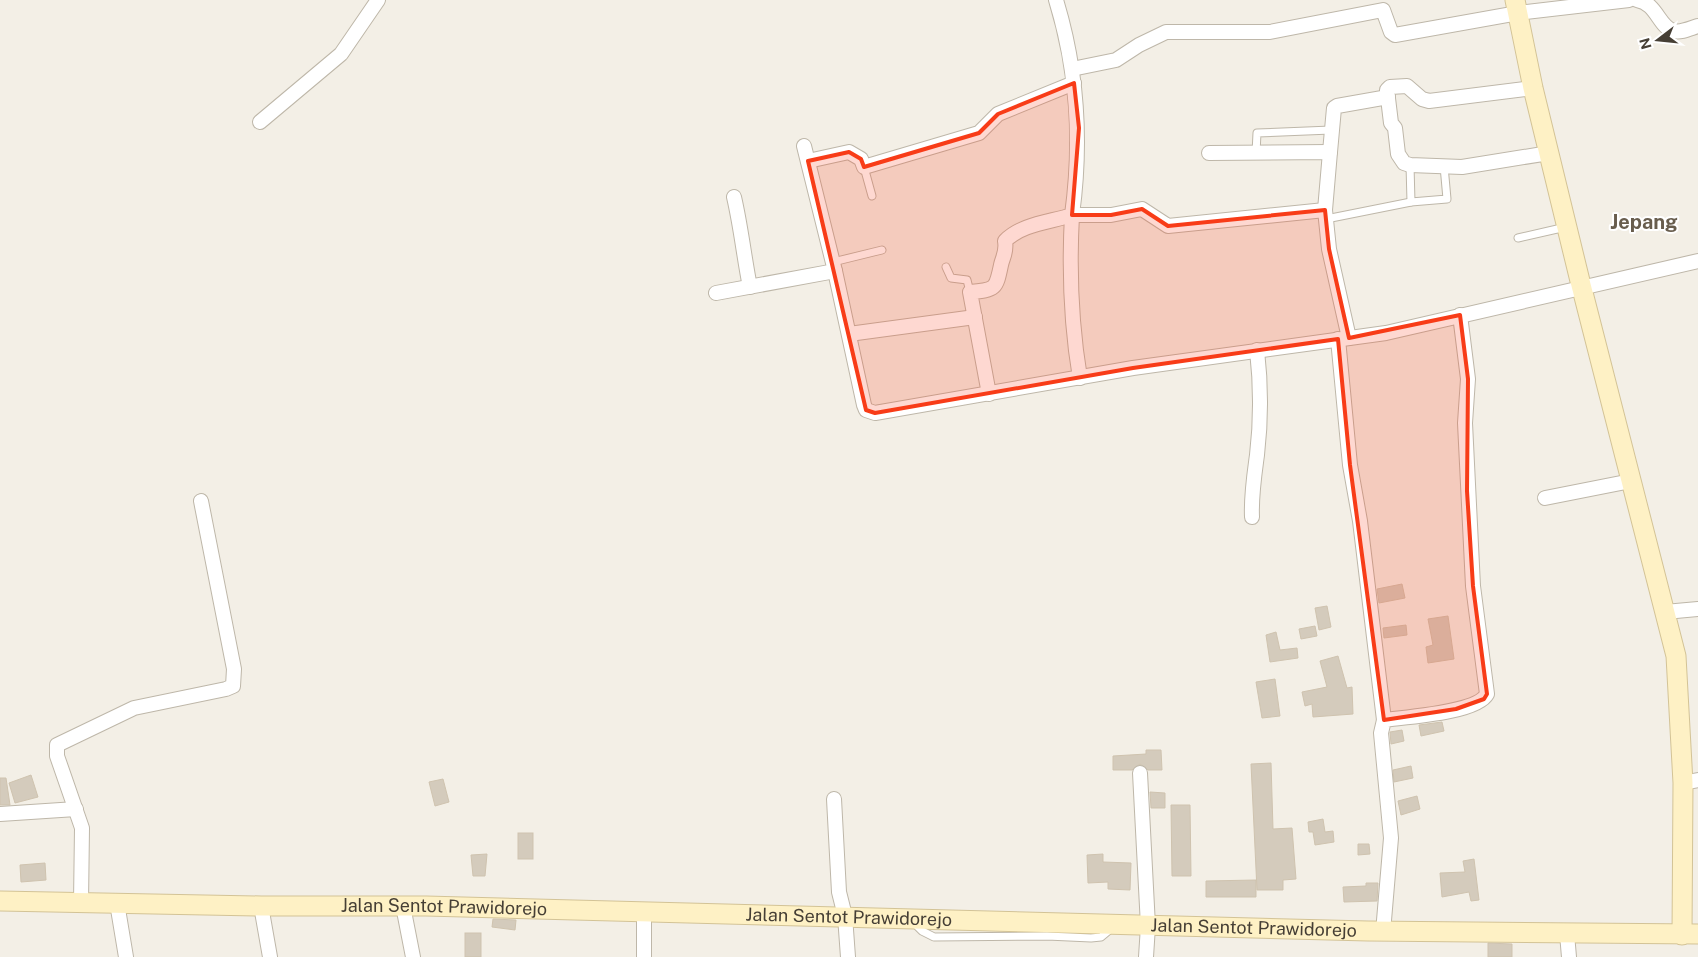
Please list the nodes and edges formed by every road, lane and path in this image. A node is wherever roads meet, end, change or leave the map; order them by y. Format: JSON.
{"nodes":[{"id":1,"x":378,"y":0,"type":"edge"},
{"id":2,"x":1056,"y":0,"type":"edge"},
{"id":3,"x":1629,"y":0,"type":"edge"},
{"id":4,"x":1637,"y":0,"type":"edge"},
{"id":5,"x":1516,"y":6,"type":"edge"},
{"id":6,"x":1698,"y":26,"type":"edge"},
{"id":7,"x":1073,"y":76,"type":"junction"},
{"id":8,"x":1533,"y":88,"type":"junction"},
{"id":9,"x":1388,"y":97,"type":"junction"},
{"id":10,"x":260,"y":122,"type":"dead end"},
{"id":11,"x":1331,"y":130,"type":"junction"},
{"id":12,"x":804,"y":146,"type":"dead end"},
{"id":13,"x":1330,"y":152,"type":"junction"},
{"id":14,"x":1209,"y":153,"type":"dead end"},
{"id":15,"x":1256,"y":153,"type":"junction"},
{"id":16,"x":1549,"y":153,"type":"junction"},
{"id":17,"x":808,"y":161,"type":"junction"},
{"id":18,"x":1410,"y":165,"type":"junction"},
{"id":19,"x":1444,"y":166,"type":"junction"},
{"id":20,"x":864,"y":167,"type":"junction"},
{"id":21,"x":872,"y":196,"type":"dead end"},
{"id":22,"x":734,"y":197,"type":"dead end"},
{"id":23,"x":1411,"y":202,"type":"junction"},
{"id":24,"x":1326,"y":214,"type":"junction"},
{"id":25,"x":1072,"y":215,"type":"junction"},
{"id":26,"x":1566,"y":227,"type":"junction"},
{"id":27,"x":1518,"y":238,"type":"dead end"},
{"id":28,"x":882,"y":250,"type":"dead end"},
{"id":29,"x":1698,"y":261,"type":"edge"},
{"id":30,"x":834,"y":266,"type":"junction"},
{"id":31,"x":946,"y":267,"type":"dead end"},
{"id":32,"x":1581,"y":286,"type":"junction"},
{"id":33,"x":750,"y":287,"type":"junction"},
{"id":34,"x":970,"y":292,"type":"junction"},
{"id":35,"x":716,"y":293,"type":"dead end"},
{"id":36,"x":1460,"y":315,"type":"junction"},
{"id":37,"x":975,"y":317,"type":"junction"},
{"id":38,"x":849,"y":334,"type":"junction"},
{"id":39,"x":1343,"y":339,"type":"junction"},
{"id":40,"x":1257,"y":350,"type":"junction"},
{"id":41,"x":1080,"y":378,"type":"junction"},
{"id":42,"x":989,"y":394,"type":"junction"},
{"id":43,"x":1631,"y":482,"type":"junction"},
{"id":44,"x":1545,"y":498,"type":"dead end"},
{"id":45,"x":202,"y":501,"type":"dead end"},
{"id":46,"x":1252,"y":517,"type":"dead end"},
{"id":47,"x":1698,"y":609,"type":"edge"},
{"id":48,"x":1665,"y":612,"type":"junction"},
{"id":49,"x":1384,"y":720,"type":"junction"},
{"id":50,"x":1140,"y":773,"type":"dead end"},
{"id":51,"x":1690,"y":781,"type":"edge"},
{"id":52,"x":834,"y":800,"type":"dead end"},
{"id":53,"x":76,"y":809,"type":"junction"},
{"id":54,"x":0,"y":814,"type":"edge"},
{"id":55,"x":0,"y":900,"type":"edge"},
{"id":56,"x":81,"y":902,"type":"junction"},
{"id":57,"x":117,"y":903,"type":"junction"},
{"id":58,"x":261,"y":906,"type":"junction"},
{"id":59,"x":403,"y":906,"type":"junction"},
{"id":60,"x":644,"y":912,"type":"junction"},
{"id":61,"x":845,"y":916,"type":"junction"},
{"id":62,"x":1148,"y":926,"type":"junction"},
{"id":63,"x":1383,"y":932,"type":"junction"},
{"id":64,"x":1567,"y":934,"type":"junction"},
{"id":65,"x":1690,"y":935,"type":"edge"},
{"id":66,"x":126,"y":957,"type":"edge"},
{"id":67,"x":270,"y":957,"type":"edge"},
{"id":68,"x":413,"y":957,"type":"edge"},
{"id":69,"x":644,"y":957,"type":"edge"},
{"id":70,"x":848,"y":957,"type":"edge"},
{"id":71,"x":1146,"y":957,"type":"edge"},
{"id":72,"x":1569,"y":957,"type":"edge"}],
"edges":[{"from":1,"to":10,"type":"street"},
{"from":2,"to":7,"type":"street"},
{"from":3,"to":5,"type":"street"},
{"from":4,"to":6,"type":"street"},
{"from":5,"to":7,"type":"street"},
{"from":5,"to":8,"type":"main road"},
{"from":7,"to":20,"type":"street"},
{"from":7,"to":25,"type":"street"},
{"from":8,"to":9,"type":"street"},
{"from":8,"to":16,"type":"main road"},
{"from":9,"to":11,"type":"street"},
{"from":9,"to":18,"type":"street"},
{"from":11,"to":13,"type":"street"},
{"from":11,"to":15,"type":"lane"},
{"from":12,"to":17,"type":"street"},
{"from":13,"to":15,"type":"street"},
{"from":13,"to":24,"type":"street"},
{"from":14,"to":15,"type":"street"},
{"from":16,"to":19,"type":"street"},
{"from":16,"to":26,"type":"main road"},
{"from":17,"to":20,"type":"street"},
{"from":17,"to":30,"type":"street"},
{"from":18,"to":19,"type":"street"},
{"from":18,"to":23,"type":"lane"},
{"from":19,"to":23,"type":"lane"},
{"from":20,"to":21,"type":"lane"},
{"from":22,"to":33,"type":"street"},
{"from":23,"to":24,"type":"lane"},
{"from":24,"to":25,"type":"street"},
{"from":24,"to":39,"type":"street"},
{"from":25,"to":34,"type":"street"},
{"from":25,"to":41,"type":"street"},
{"from":26,"to":27,"type":"lane"},
{"from":26,"to":32,"type":"main road"},
{"from":28,"to":30,"type":"lane"},
{"from":29,"to":32,"type":"street"},
{"from":30,"to":33,"type":"street"},
{"from":30,"to":38,"type":"street"},
{"from":31,"to":34,"type":"lane"},
{"from":32,"to":36,"type":"street"},
{"from":32,"to":43,"type":"main road"},
{"from":33,"to":35,"type":"street"},
{"from":34,"to":37,"type":"street"},
{"from":36,"to":39,"type":"street"},
{"from":36,"to":49,"type":"street"},
{"from":37,"to":38,"type":"street"},
{"from":37,"to":42,"type":"street"},
{"from":38,"to":42,"type":"street"},
{"from":39,"to":40,"type":"street"},
{"from":39,"to":49,"type":"street"},
{"from":40,"to":41,"type":"street"},
{"from":40,"to":46,"type":"street"},
{"from":41,"to":42,"type":"street"},
{"from":43,"to":44,"type":"street"},
{"from":43,"to":48,"type":"main road"},
{"from":45,"to":53,"type":"street"},
{"from":47,"to":48,"type":"street"},
{"from":48,"to":51,"type":"main road"},
{"from":49,"to":63,"type":"street"},
{"from":50,"to":62,"type":"street"},
{"from":51,"to":65,"type":"main road"},
{"from":52,"to":61,"type":"street"},
{"from":53,"to":54,"type":"street"},
{"from":53,"to":56,"type":"street"},
{"from":55,"to":56,"type":"main road","name":"Jalan Sentot Prawidorejo"},
{"from":56,"to":57,"type":"main road","name":"Jalan Sentot Prawidorejo"},
{"from":57,"to":58,"type":"main road","name":"Jalan Sentot Prawidorejo"},
{"from":57,"to":66,"type":"street"},
{"from":58,"to":59,"type":"main road","name":"Jalan Sentot Prawidorejo"},
{"from":58,"to":67,"type":"street"},
{"from":59,"to":60,"type":"main road","name":"Jalan Sentot Prawidorejo"},
{"from":59,"to":68,"type":"street"},
{"from":60,"to":61,"type":"main road","name":"Jalan Sentot Prawidorejo"},
{"from":60,"to":69,"type":"street"},
{"from":61,"to":62,"type":"main road","name":"Jalan Sentot Prawidorejo"},
{"from":61,"to":70,"type":"street"},
{"from":62,"to":63,"type":"main road","name":"Jalan Sentot Prawidorejo"},
{"from":62,"to":71,"type":"street"},
{"from":63,"to":64,"type":"main road","name":"Jalan Sentot Prawidorejo"},
{"from":64,"to":65,"type":"main road","name":"Jalan Sentot Prawidorejo"},
{"from":64,"to":72,"type":"street"}]}
